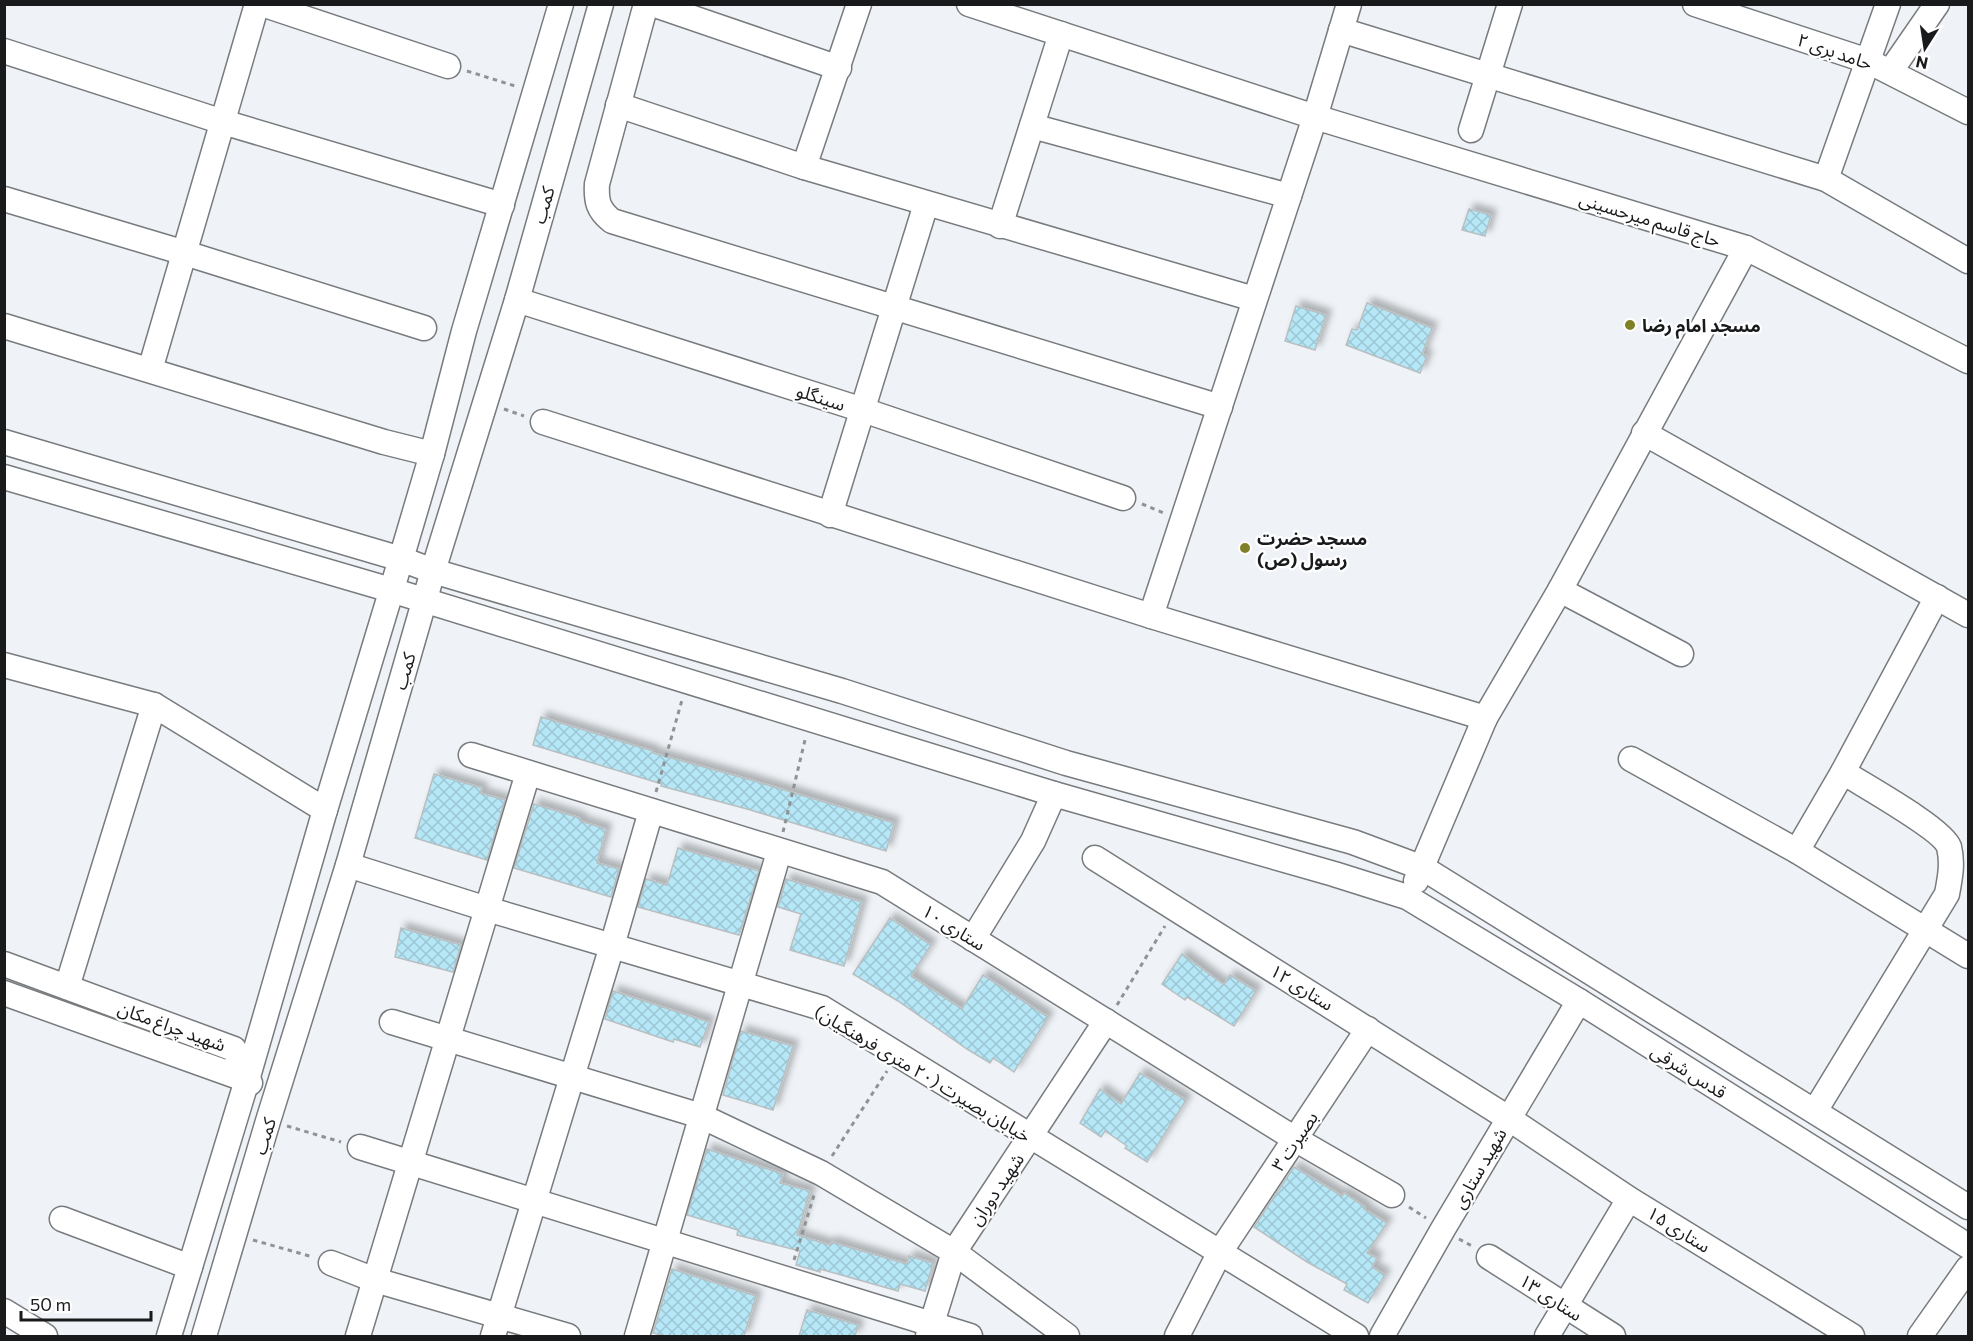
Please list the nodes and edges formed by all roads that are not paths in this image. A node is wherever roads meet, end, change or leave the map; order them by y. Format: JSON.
{"nodes":[{"id":1,"x":257,"y":4,"type":"edge"},
{"id":2,"x":262,"y":4,"type":"edge"},
{"id":3,"x":561,"y":4,"type":"edge"},
{"id":4,"x":601,"y":4,"type":"edge"},
{"id":5,"x":646,"y":4,"type":"edge"},
{"id":6,"x":652,"y":4,"type":"edge"},
{"id":7,"x":859,"y":4,"type":"edge"},
{"id":8,"x":969,"y":4,"type":"edge"},
{"id":9,"x":1349,"y":4,"type":"edge"},
{"id":10,"x":1510,"y":4,"type":"edge"},
{"id":11,"x":1695,"y":4,"type":"edge"},
{"id":12,"x":1888,"y":4,"type":"edge"},
{"id":13,"x":1937,"y":4,"type":"edge"},
{"id":14,"x":993,"y":8,"type":"edge"},
{"id":15,"x":1341,"y":30,"type":"junction"},
{"id":16,"x":1061,"y":34,"type":"junction"},
{"id":17,"x":4,"y":51,"type":"edge"},
{"id":18,"x":1868,"y":61,"type":"junction"},
{"id":19,"x":448,"y":66,"type":"road end"},
{"id":20,"x":839,"y":68,"type":"junction"},
{"id":21,"x":1890,"y":72,"type":"junction"},
{"id":22,"x":1488,"y":75,"type":"junction"},
{"id":23,"x":536,"y":93,"type":"junction"},
{"id":24,"x":571,"y":105,"type":"junction"},
{"id":25,"x":618,"y":105,"type":"junction"},
{"id":26,"x":1968,"y":112,"type":"edge"},
{"id":27,"x":1315,"y":117,"type":"junction"},
{"id":28,"x":223,"y":122,"type":"junction"},
{"id":29,"x":1032,"y":126,"type":"junction"},
{"id":30,"x":1471,"y":130,"type":"dead end"},
{"id":31,"x":804,"y":167,"type":"junction"},
{"id":32,"x":1826,"y":179,"type":"junction"},
{"id":33,"x":1289,"y":196,"type":"junction"},
{"id":34,"x":4,"y":199,"type":"edge"},
{"id":35,"x":926,"y":204,"type":"junction"},
{"id":36,"x":502,"y":205,"type":"junction"},
{"id":37,"x":1000,"y":226,"type":"junction"},
{"id":38,"x":1746,"y":248,"type":"junction"},
{"id":39,"x":185,"y":253,"type":"junction"},
{"id":40,"x":1968,"y":261,"type":"edge"},
{"id":41,"x":1254,"y":299,"type":"junction"},
{"id":42,"x":517,"y":300,"type":"junction"},
{"id":43,"x":896,"y":308,"type":"junction"},
{"id":44,"x":4,"y":326,"type":"edge"},
{"id":45,"x":424,"y":328,"type":"dead end"},
{"id":46,"x":1968,"y":361,"type":"edge"},
{"id":47,"x":150,"y":370,"type":"junction"},
{"id":48,"x":1220,"y":407,"type":"junction"},
{"id":49,"x":863,"y":410,"type":"junction"},
{"id":50,"x":543,"y":422,"type":"road end"},
{"id":51,"x":1644,"y":433,"type":"junction"},
{"id":52,"x":4,"y":442,"type":"edge"},
{"id":53,"x":432,"y":454,"type":"junction"},
{"id":54,"x":4,"y":477,"type":"edge"},
{"id":55,"x":1123,"y":498,"type":"road end"},
{"id":56,"x":830,"y":515,"type":"junction"},
{"id":57,"x":402,"y":560,"type":"junction"},
{"id":58,"x":433,"y":572,"type":"junction"},
{"id":59,"x":391,"y":590,"type":"junction"},
{"id":60,"x":1560,"y":590,"type":"junction"},
{"id":61,"x":1937,"y":597,"type":"junction"},
{"id":62,"x":1968,"y":615,"type":"edge"},
{"id":63,"x":1151,"y":616,"type":"junction"},
{"id":64,"x":1681,"y":654,"type":"dead end"},
{"id":65,"x":4,"y":665,"type":"edge"},
{"id":66,"x":154,"y":705,"type":"junction"},
{"id":67,"x":1485,"y":718,"type":"junction"},
{"id":68,"x":471,"y":755,"type":"dead end"},
{"id":69,"x":1631,"y":759,"type":"dead end"},
{"id":70,"x":1843,"y":772,"type":"junction"},
{"id":71,"x":528,"y":773,"type":"junction"},
{"id":72,"x":1054,"y":794,"type":"junction"},
{"id":73,"x":325,"y":810,"type":"junction"},
{"id":74,"x":651,"y":811,"type":"junction"},
{"id":75,"x":1797,"y":851,"type":"junction"},
{"id":76,"x":779,"y":852,"type":"junction"},
{"id":77,"x":1095,"y":858,"type":"dead end"},
{"id":78,"x":348,"y":865,"type":"junction"},
{"id":79,"x":1423,"y":868,"type":"junction"},
{"id":80,"x":1407,"y":897,"type":"junction"},
{"id":81,"x":487,"y":909,"type":"junction"},
{"id":82,"x":1926,"y":930,"type":"junction"},
{"id":83,"x":973,"y":939,"type":"junction"},
{"id":84,"x":612,"y":946,"type":"junction"},
{"id":85,"x":1968,"y":956,"type":"edge"},
{"id":86,"x":4,"y":964,"type":"edge"},
{"id":87,"x":740,"y":984,"type":"junction"},
{"id":88,"x":67,"y":987,"type":"junction"},
{"id":89,"x":4,"y":993,"type":"edge"},
{"id":90,"x":1578,"y":1001,"type":"junction"},
{"id":91,"x":114,"y":1005,"type":"junction"},
{"id":92,"x":1667,"y":1019,"type":"junction"},
{"id":93,"x":392,"y":1022,"type":"dead end"},
{"id":94,"x":1106,"y":1022,"type":"junction"},
{"id":95,"x":104,"y":1029,"type":"junction"},
{"id":96,"x":1368,"y":1029,"type":"junction"},
{"id":97,"x":448,"y":1039,"type":"junction"},
{"id":98,"x":1648,"y":1045,"type":"junction"},
{"id":99,"x":572,"y":1077,"type":"junction"},
{"id":100,"x":247,"y":1080,"type":"junction"},
{"id":101,"x":1815,"y":1111,"type":"junction"},
{"id":102,"x":270,"y":1116,"type":"junction"},
{"id":103,"x":701,"y":1116,"type":"junction"},
{"id":104,"x":1508,"y":1118,"type":"junction"},
{"id":105,"x":1031,"y":1137,"type":"junction"},
{"id":106,"x":1295,"y":1139,"type":"junction"},
{"id":107,"x":360,"y":1147,"type":"road end"},
{"id":108,"x":411,"y":1162,"type":"junction"},
{"id":109,"x":1392,"y":1195,"type":"dead end"},
{"id":110,"x":1629,"y":1198,"type":"junction"},
{"id":111,"x":535,"y":1200,"type":"junction"},
{"id":112,"x":1968,"y":1207,"type":"edge"},
{"id":113,"x":62,"y":1219,"type":"dead end"},
{"id":114,"x":665,"y":1240,"type":"junction"},
{"id":115,"x":1968,"y":1246,"type":"edge"},
{"id":116,"x":954,"y":1252,"type":"junction"},
{"id":117,"x":1220,"y":1252,"type":"junction"},
{"id":118,"x":1489,"y":1257,"type":"dead end"},
{"id":119,"x":331,"y":1263,"type":"road end"},
{"id":120,"x":190,"y":1267,"type":"junction"},
{"id":121,"x":1968,"y":1268,"type":"edge"},
{"id":122,"x":375,"y":1280,"type":"junction"},
{"id":123,"x":1565,"y":1306,"type":"junction"},
{"id":124,"x":4,"y":1311,"type":"edge"},
{"id":125,"x":496,"y":1326,"type":"edge"},
{"id":126,"x":930,"y":1330,"type":"edge"},
{"id":127,"x":45,"y":1336,"type":"edge"},
{"id":128,"x":169,"y":1336,"type":"edge"},
{"id":129,"x":204,"y":1336,"type":"edge"},
{"id":130,"x":358,"y":1336,"type":"edge"},
{"id":131,"x":568,"y":1336,"type":"edge"},
{"id":132,"x":638,"y":1336,"type":"edge"},
{"id":133,"x":970,"y":1336,"type":"edge"},
{"id":134,"x":1067,"y":1336,"type":"edge"},
{"id":135,"x":1177,"y":1336,"type":"edge"},
{"id":136,"x":1356,"y":1336,"type":"edge"},
{"id":137,"x":1382,"y":1336,"type":"edge"},
{"id":138,"x":1547,"y":1336,"type":"edge"},
{"id":139,"x":1613,"y":1336,"type":"edge"},
{"id":140,"x":1852,"y":1336,"type":"edge"},
{"id":141,"x":1920,"y":1336,"type":"edge"}],
"edges":[{"from":1,"to":28,"type":"street"},
{"from":2,"to":19,"type":"street"},
{"from":3,"to":23,"type":"street","name":"کمب"},
{"from":4,"to":24,"type":"street","name":"کمب"},
{"from":5,"to":25,"type":"street"},
{"from":6,"to":20,"type":"street"},
{"from":7,"to":20,"type":"street"},
{"from":8,"to":14,"type":"street","name":"حاج قاسم میرحسینی"},
{"from":9,"to":15,"type":"street"},
{"from":10,"to":22,"type":"street"},
{"from":11,"to":18,"type":"street","name":"حامد بری ۲"},
{"from":12,"to":18,"type":"street"},
{"from":13,"to":21,"type":"street"},
{"from":14,"to":16,"type":"street","name":"حاج قاسم میرحسینی"},
{"from":15,"to":22,"type":"street"},
{"from":15,"to":27,"type":"street"},
{"from":16,"to":27,"type":"street","name":"حاج قاسم میرحسینی"},
{"from":16,"to":29,"type":"street"},
{"from":17,"to":28,"type":"street"},
{"from":18,"to":21,"type":"street","name":"حامد بری ۲"},
{"from":18,"to":32,"type":"street"},
{"from":20,"to":31,"type":"street"},
{"from":21,"to":26,"type":"street","name":"حامد بری ۲"},
{"from":22,"to":30,"type":"street"},
{"from":22,"to":32,"type":"street"},
{"from":23,"to":24,"type":"street"},
{"from":23,"to":36,"type":"street","name":"کمب"},
{"from":24,"to":42,"type":"street","name":"کمب"},
{"from":25,"to":31,"type":"street"},
{"from":25,"to":43,"type":"street"},
{"from":27,"to":33,"type":"street"},
{"from":27,"to":38,"type":"street","name":"حاج قاسم میرحسینی"},
{"from":28,"to":36,"type":"street"},
{"from":28,"to":39,"type":"street"},
{"from":29,"to":33,"type":"street"},
{"from":29,"to":37,"type":"street"},
{"from":31,"to":35,"type":"street"},
{"from":32,"to":40,"type":"street"},
{"from":33,"to":41,"type":"street"},
{"from":34,"to":39,"type":"street"},
{"from":35,"to":37,"type":"street"},
{"from":35,"to":43,"type":"street"},
{"from":36,"to":53,"type":"street","name":"کمب"},
{"from":37,"to":41,"type":"street"},
{"from":38,"to":46,"type":"street","name":"حاج قاسم میرحسینی"},
{"from":38,"to":51,"type":"street"},
{"from":39,"to":45,"type":"street"},
{"from":39,"to":47,"type":"street"},
{"from":41,"to":48,"type":"street"},
{"from":42,"to":49,"type":"street","name":"سینگلو"},
{"from":42,"to":58,"type":"street","name":"کمب"},
{"from":43,"to":48,"type":"street"},
{"from":43,"to":49,"type":"street"},
{"from":44,"to":47,"type":"street"},
{"from":47,"to":53,"type":"street"},
{"from":48,"to":63,"type":"street"},
{"from":49,"to":55,"type":"street","name":"سینگلو"},
{"from":49,"to":56,"type":"street"},
{"from":50,"to":56,"type":"street"},
{"from":51,"to":60,"type":"street"},
{"from":51,"to":61,"type":"street"},
{"from":52,"to":57,"type":"street"},
{"from":53,"to":57,"type":"street","name":"کمب"},
{"from":54,"to":59,"type":"street","name":"قدس شرقی"},
{"from":56,"to":63,"type":"street"},
{"from":57,"to":58,"type":"street"},
{"from":57,"to":59,"type":"street","name":"کمب"},
{"from":58,"to":78,"type":"street","name":"کمب"},
{"from":58,"to":79,"type":"street"},
{"from":59,"to":72,"type":"street","name":"قدس شرقی"},
{"from":59,"to":73,"type":"street","name":"کمب"},
{"from":60,"to":64,"type":"street"},
{"from":60,"to":67,"type":"street"},
{"from":61,"to":62,"type":"street"},
{"from":61,"to":70,"type":"street"},
{"from":63,"to":67,"type":"street"},
{"from":65,"to":66,"type":"street"},
{"from":66,"to":73,"type":"street"},
{"from":66,"to":88,"type":"street"},
{"from":67,"to":79,"type":"street"},
{"from":68,"to":71,"type":"street","name":"ستاری ۱۰"},
{"from":69,"to":75,"type":"street"},
{"from":70,"to":75,"type":"street"},
{"from":70,"to":82,"type":"street"},
{"from":71,"to":74,"type":"street","name":"ستاری ۱۰"},
{"from":71,"to":81,"type":"street"},
{"from":72,"to":80,"type":"street","name":"قدس شرقی"},
{"from":72,"to":83,"type":"street"},
{"from":73,"to":100,"type":"street","name":"کمب"},
{"from":74,"to":76,"type":"street","name":"ستاری ۱۰"},
{"from":74,"to":84,"type":"street"},
{"from":75,"to":82,"type":"street"},
{"from":76,"to":83,"type":"street","name":"ستاری ۱۰"},
{"from":76,"to":87,"type":"street"},
{"from":77,"to":96,"type":"street","name":"ستاری ۱۲"},
{"from":78,"to":81,"type":"street","name":"خیابان بصیرت (۲۰ متری فرهنگیان)"},
{"from":78,"to":102,"type":"street","name":"کمب"},
{"from":79,"to":80,"type":"street"},
{"from":79,"to":92,"type":"street"},
{"from":80,"to":90,"type":"street","name":"قدس شرقی"},
{"from":81,"to":84,"type":"street","name":"خیابان بصیرت (۲۰ متری فرهنگیان)"},
{"from":81,"to":97,"type":"street"},
{"from":82,"to":85,"type":"street"},
{"from":82,"to":101,"type":"street"},
{"from":83,"to":94,"type":"street","name":"ستاری ۱۰"},
{"from":84,"to":87,"type":"street","name":"خیابان بصیرت (۲۰ متری فرهنگیان)"},
{"from":84,"to":99,"type":"street"},
{"from":86,"to":88,"type":"street","name":"شهید چراغ مکان"},
{"from":87,"to":103,"type":"street"},
{"from":87,"to":105,"type":"street","name":"خیابان بصیرت (۲۰ متری فرهنگیان)"},
{"from":88,"to":91,"type":"street","name":"شهید چراغ مکان"},
{"from":89,"to":95,"type":"street","name":"شهید چراغ مکان"},
{"from":90,"to":98,"type":"street","name":"قدس شرقی"},
{"from":90,"to":104,"type":"street","name":"شهید ستاری"},
{"from":91,"to":95,"type":"street"},
{"from":91,"to":100,"type":"street","name":"شهید چراغ مکان"},
{"from":92,"to":98,"type":"street"},
{"from":92,"to":101,"type":"street"},
{"from":93,"to":97,"type":"street"},
{"from":94,"to":105,"type":"street","name":"شهید دوران"},
{"from":94,"to":106,"type":"street","name":"ستاری ۱۰"},
{"from":95,"to":100,"type":"street","name":"شهید چراغ مکان"},
{"from":96,"to":104,"type":"street","name":"ستاری ۱۲"},
{"from":96,"to":106,"type":"street","name":"بصیرت ۳"},
{"from":97,"to":99,"type":"street"},
{"from":97,"to":108,"type":"street"},
{"from":98,"to":115,"type":"street","name":"قدس شرقی"},
{"from":99,"to":103,"type":"street"},
{"from":99,"to":111,"type":"street"},
{"from":100,"to":102,"type":"street"},
{"from":100,"to":120,"type":"street","name":"کمب"},
{"from":101,"to":112,"type":"street"},
{"from":102,"to":129,"type":"street","name":"کمب"},
{"from":103,"to":114,"type":"street"},
{"from":103,"to":116,"type":"street"},
{"from":104,"to":110,"type":"street","name":"ستاری ۱۵"},
{"from":104,"to":137,"type":"street","name":"شهید ستاری"},
{"from":105,"to":116,"type":"street","name":"شهید دوران"},
{"from":105,"to":117,"type":"street","name":"خیابان بصیرت (۲۰ متری فرهنگیان)"},
{"from":106,"to":109,"type":"street","name":"ستاری ۱۰"},
{"from":106,"to":117,"type":"street","name":"بصیرت ۳"},
{"from":107,"to":108,"type":"street"},
{"from":108,"to":111,"type":"street"},
{"from":108,"to":122,"type":"street"},
{"from":110,"to":123,"type":"street"},
{"from":110,"to":140,"type":"street","name":"ستاری ۱۵"},
{"from":111,"to":114,"type":"street"},
{"from":111,"to":125,"type":"street"},
{"from":113,"to":120,"type":"street"},
{"from":114,"to":126,"type":"street"},
{"from":114,"to":132,"type":"street"},
{"from":116,"to":126,"type":"street","name":"شهید دوران"},
{"from":116,"to":134,"type":"street"},
{"from":117,"to":135,"type":"street","name":"بصیرت ۳"},
{"from":117,"to":136,"type":"street","name":"خیابان بصیرت (۲۰ متری فرهنگیان)"},
{"from":118,"to":123,"type":"street","name":"ستاری ۱۳"},
{"from":119,"to":122,"type":"street"},
{"from":120,"to":128,"type":"street","name":"کمب"},
{"from":121,"to":141,"type":"street"},
{"from":122,"to":125,"type":"street"},
{"from":122,"to":130,"type":"street"},
{"from":123,"to":138,"type":"street"},
{"from":123,"to":139,"type":"street","name":"ستاری ۱۳"},
{"from":124,"to":127,"type":"street"},
{"from":125,"to":131,"type":"street"},
{"from":126,"to":133,"type":"street"}]}
